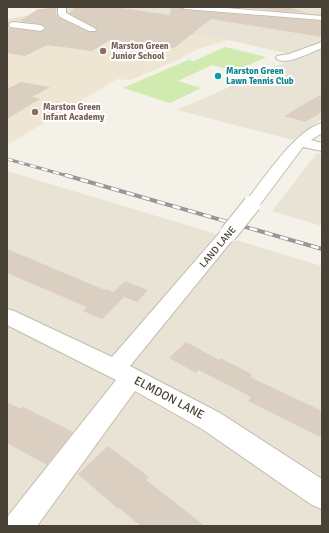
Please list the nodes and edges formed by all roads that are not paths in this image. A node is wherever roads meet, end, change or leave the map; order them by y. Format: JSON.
{"nodes":[{"id":1,"x":62,"y":7,"type":"edge"},
{"id":2,"x":185,"y":7,"type":"edge"},
{"id":3,"x":254,"y":7,"type":"edge"},
{"id":4,"x":269,"y":14,"type":"junction"},
{"id":5,"x":322,"y":18,"type":"edge"},
{"id":6,"x":13,"y":24,"type":"dead end"},
{"id":7,"x":307,"y":26,"type":"dead end"},
{"id":8,"x":41,"y":28,"type":"dead end"},
{"id":9,"x":92,"y":29,"type":"dead end"},
{"id":10,"x":322,"y":46,"type":"edge"},
{"id":11,"x":281,"y":58,"type":"dead end"},
{"id":12,"x":322,"y":127,"type":"edge"},
{"id":13,"x":300,"y":142,"type":"junction"},
{"id":14,"x":322,"y":147,"type":"edge"},
{"id":15,"x":7,"y":316,"type":"edge"},
{"id":16,"x":123,"y":373,"type":"junction"},
{"id":17,"x":322,"y":495,"type":"edge"},
{"id":18,"x":19,"y":526,"type":"edge"}],
"edges":[{"from":1,"to":9,"type":"street"},
{"from":2,"to":4,"type":"street"},
{"from":3,"to":4,"type":"street"},
{"from":4,"to":5,"type":"street"},
{"from":4,"to":7,"type":"street"},
{"from":6,"to":8,"type":"street"},
{"from":10,"to":11,"type":"street"},
{"from":12,"to":13,"type":"street","name":"LAND LANE"},
{"from":13,"to":14,"type":"street"},
{"from":13,"to":16,"type":"street","name":"LAND LANE","bridge":true},
{"from":15,"to":16,"type":"street","name":"ELMDON LANE"},
{"from":16,"to":17,"type":"street","name":"ELMDON LANE"},
{"from":16,"to":18,"type":"street","name":"LAND LANE"}]}
